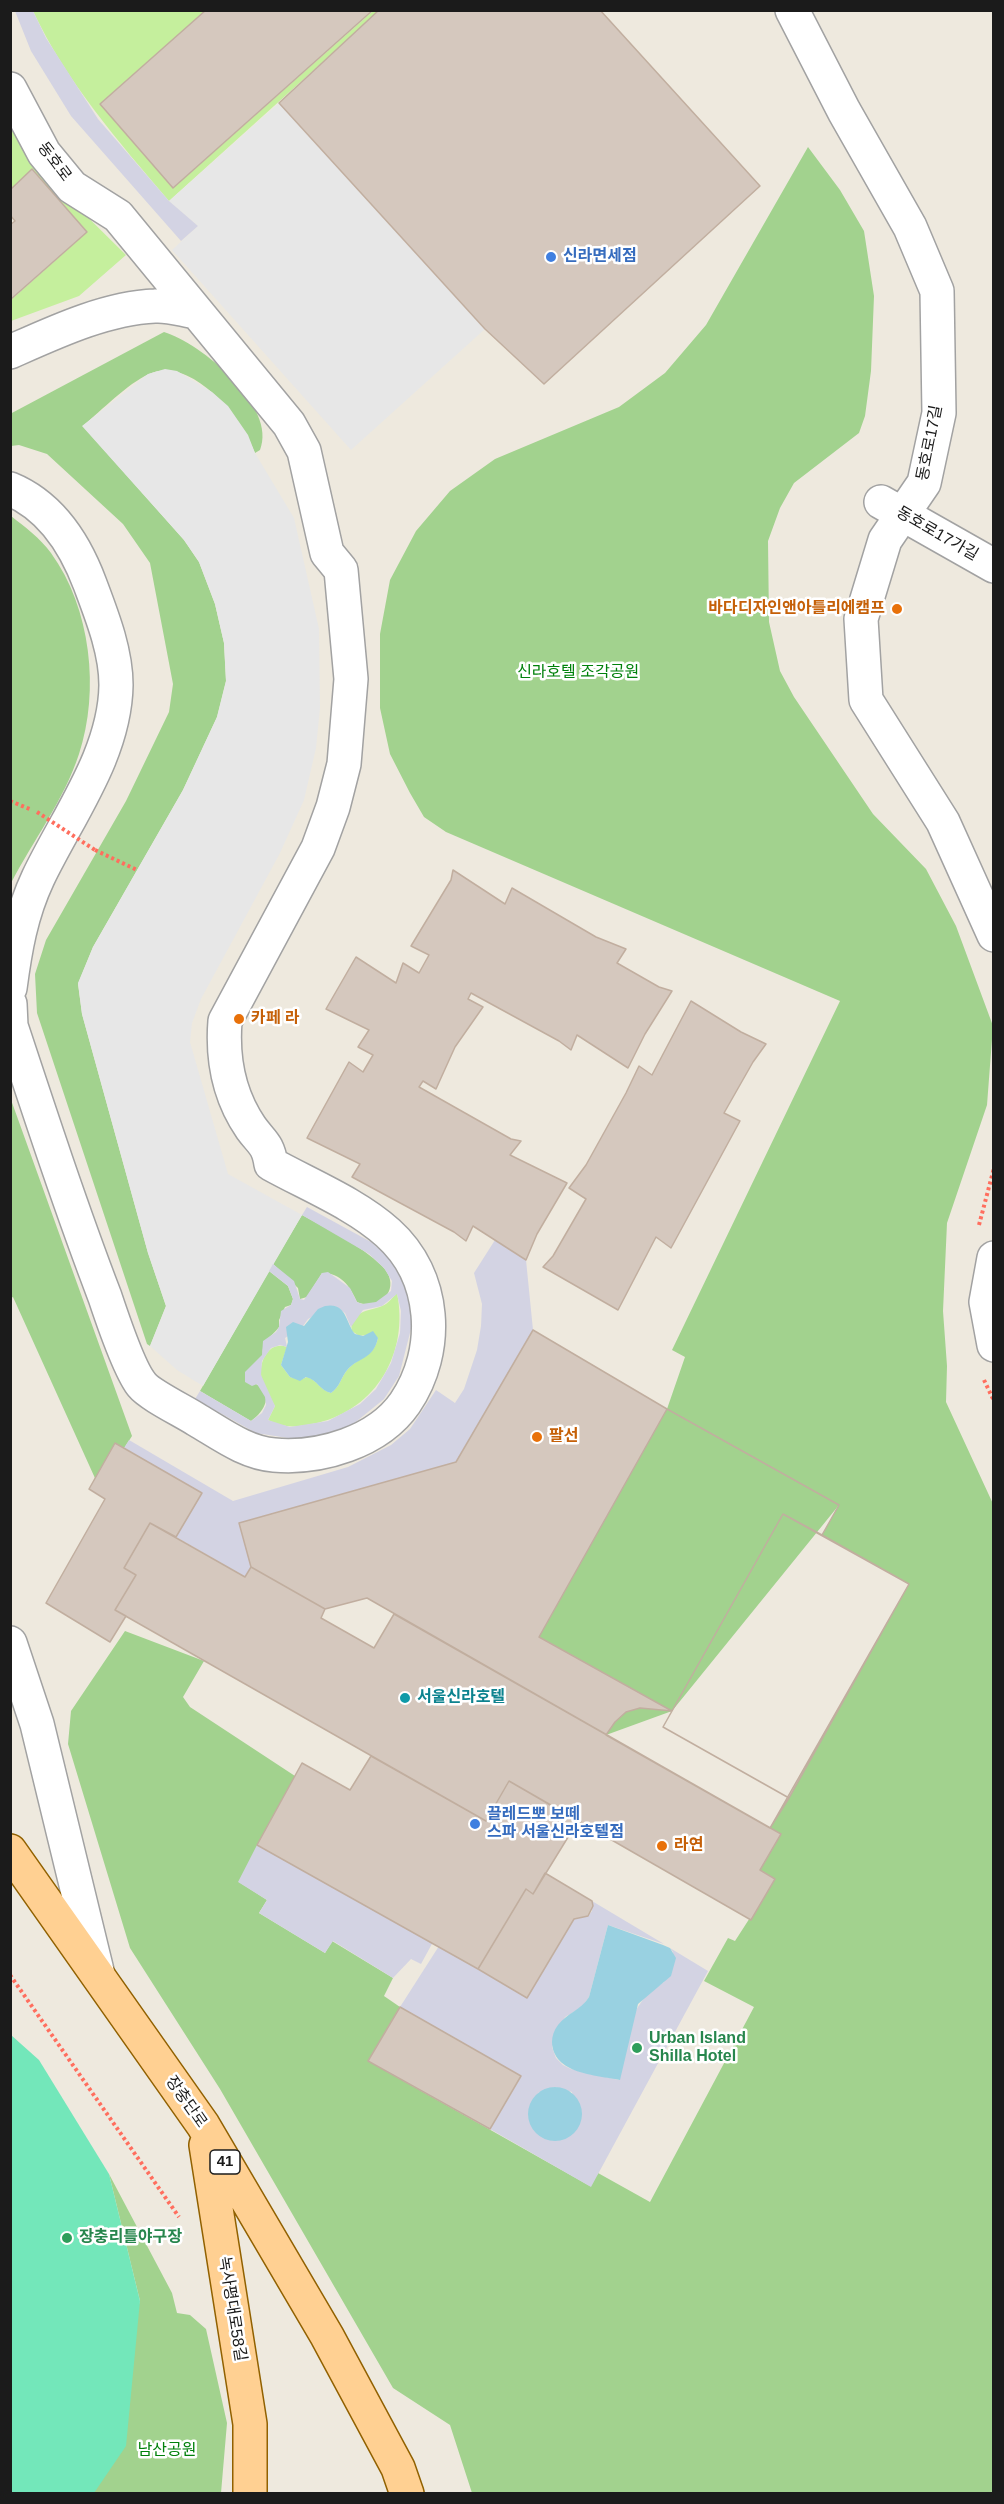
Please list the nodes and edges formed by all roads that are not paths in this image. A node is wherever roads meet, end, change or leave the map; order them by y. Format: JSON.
{"nodes":[{"id":1,"x":792,"y":10,"type":"edge"},
{"id":2,"x":10,"y":89,"type":"edge"},
{"id":3,"x":196,"y":312,"type":"junction"},
{"id":4,"x":10,"y":352,"type":"edge"},
{"id":5,"x":10,"y":489,"type":"edge"},
{"id":6,"x":892,"y":508,"type":"junction"},
{"id":7,"x":993,"y":566,"type":"edge"},
{"id":8,"x":993,"y":936,"type":"edge"},
{"id":9,"x":10,"y":988,"type":"edge"},
{"id":10,"x":10,"y":1004,"type":"edge"},
{"id":11,"x":993,"y":1258,"type":"edge"},
{"id":12,"x":993,"y":1345,"type":"edge"},
{"id":13,"x":10,"y":1643,"type":"edge"},
{"id":14,"x":10,"y":1851,"type":"edge"},
{"id":15,"x":99,"y":1979,"type":"junction"},
{"id":16,"x":203,"y":2125,"type":"junction"},
{"id":17,"x":395,"y":2485,"type":"edge"},
{"id":18,"x":250,"y":2493,"type":"edge"}],
"edges":[{"from":1,"to":6,"type":"street","name":"동호로17길"},
{"from":2,"to":3,"type":"street","name":"동호로"},
{"from":3,"to":4,"type":"street"},
{"from":3,"to":10,"type":"street","name":"동호로"},
{"from":5,"to":9,"type":"street"},
{"from":6,"to":7,"type":"street","name":"동호로17가길"},
{"from":6,"to":8,"type":"street","name":"동호로17길"},
{"from":11,"to":12,"type":"street"},
{"from":13,"to":15,"type":"street"},
{"from":14,"to":15,"type":"main road","name":"장충단로","number":"41"},
{"from":15,"to":16,"type":"main road","name":"장충단로","number":"41"},
{"from":16,"to":17,"type":"main road","name":"장충단로","number":"41"},
{"from":16,"to":18,"type":"main road","name":"녹사평대로58길"}]}
